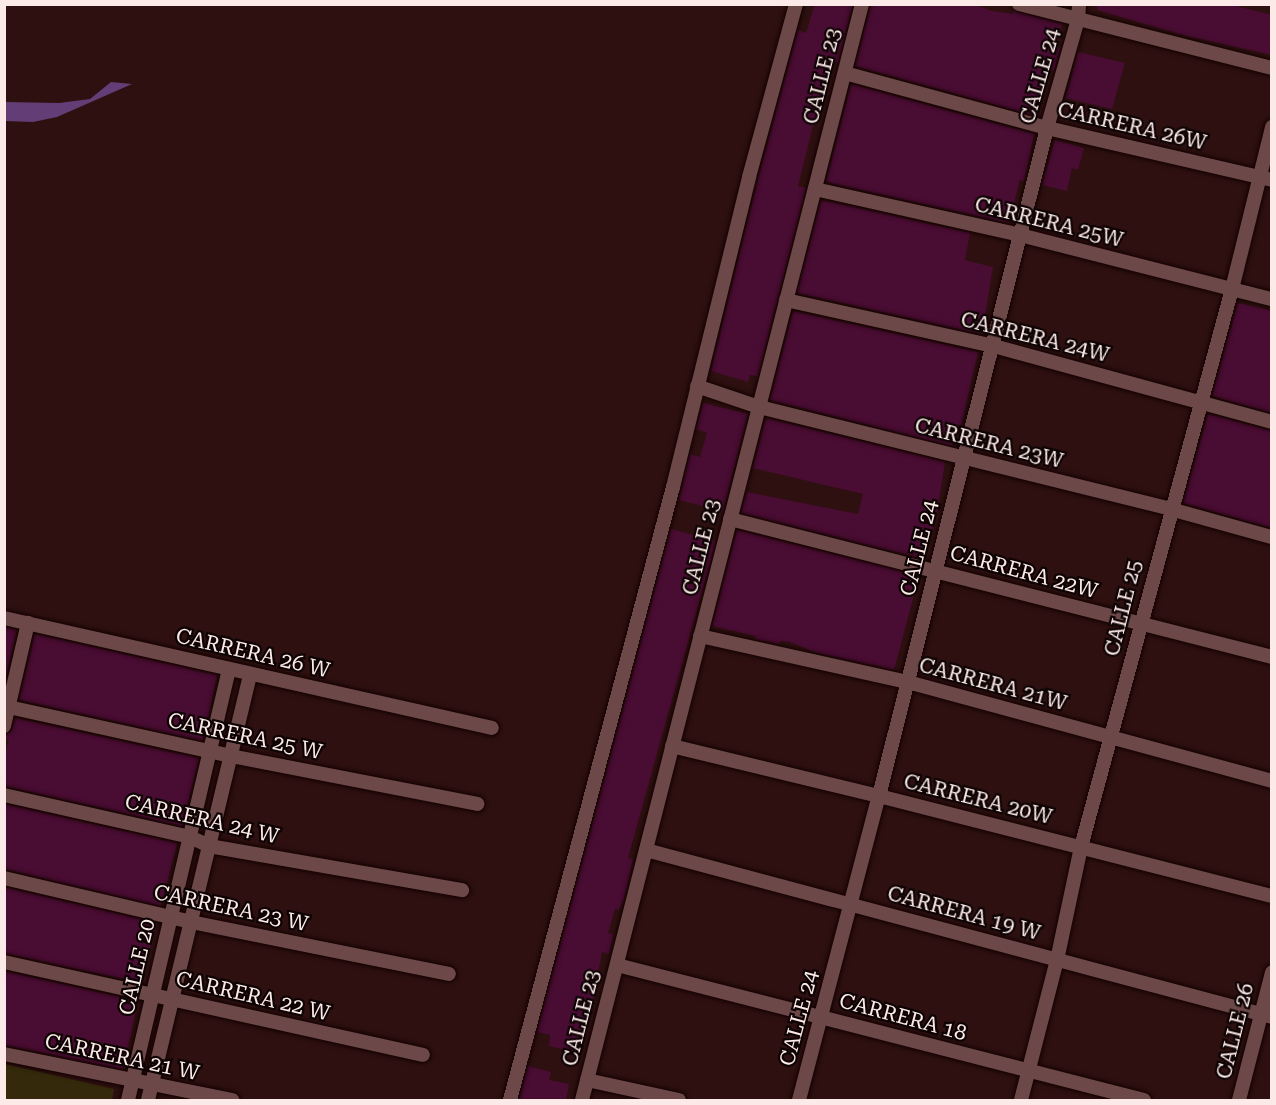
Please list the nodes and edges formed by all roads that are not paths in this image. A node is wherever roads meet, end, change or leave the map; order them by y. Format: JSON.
{"nodes":[{"id":1,"x":796,"y":4,"type":"edge"},
{"id":2,"x":862,"y":4,"type":"edge"},
{"id":3,"x":1019,"y":4,"type":"edge"},
{"id":4,"x":1079,"y":4,"type":"edge"},
{"id":5,"x":1078,"y":19,"type":"junction"},
{"id":6,"x":1272,"y":68,"type":"edge"},
{"id":7,"x":845,"y":73,"type":"junction"},
{"id":8,"x":1272,"y":127,"type":"edge"},
{"id":9,"x":1047,"y":128,"type":"junction"},
{"id":10,"x":1266,"y":179,"type":"edge"},
{"id":11,"x":815,"y":189,"type":"junction"},
{"id":12,"x":1020,"y":235,"type":"junction"},
{"id":13,"x":1232,"y":289,"type":"junction"},
{"id":14,"x":1272,"y":299,"type":"edge"},
{"id":15,"x":786,"y":300,"type":"junction"},
{"id":16,"x":994,"y":346,"type":"junction"},
{"id":17,"x":697,"y":386,"type":"junction"},
{"id":18,"x":1201,"y":402,"type":"junction"},
{"id":19,"x":759,"y":407,"type":"junction"},
{"id":20,"x":1272,"y":422,"type":"edge"},
{"id":21,"x":963,"y":458,"type":"junction"},
{"id":22,"x":1170,"y":509,"type":"junction"},
{"id":23,"x":730,"y":519,"type":"junction"},
{"id":24,"x":1272,"y":537,"type":"edge"},
{"id":25,"x":936,"y":571,"type":"junction"},
{"id":26,"x":4,"y":618,"type":"edge"},
{"id":27,"x":28,"y":623,"type":"junction"},
{"id":28,"x":1141,"y":624,"type":"junction"},
{"id":29,"x":700,"y":636,"type":"junction"},
{"id":30,"x":1272,"y":657,"type":"edge"},
{"id":31,"x":230,"y":669,"type":"junction"},
{"id":32,"x":250,"y":674,"type":"junction"},
{"id":33,"x":908,"y":682,"type":"junction"},
{"id":34,"x":7,"y":706,"type":"edge"},
{"id":35,"x":4,"y":726,"type":"edge"},
{"id":36,"x":492,"y":728,"type":"dead end"},
{"id":37,"x":1112,"y":738,"type":"junction"},
{"id":38,"x":672,"y":746,"type":"junction"},
{"id":39,"x":210,"y":750,"type":"junction"},
{"id":40,"x":231,"y":756,"type":"junction"},
{"id":41,"x":1272,"y":781,"type":"edge"},
{"id":42,"x":4,"y":795,"type":"edge"},
{"id":43,"x":879,"y":796,"type":"junction"},
{"id":44,"x":477,"y":804,"type":"dead end"},
{"id":45,"x":190,"y":837,"type":"junction"},
{"id":46,"x":209,"y":846,"type":"junction"},
{"id":47,"x":1081,"y":847,"type":"junction"},
{"id":48,"x":646,"y":850,"type":"junction"},
{"id":49,"x":4,"y":878,"type":"edge"},
{"id":50,"x":462,"y":890,"type":"dead end"},
{"id":51,"x":1272,"y":896,"type":"edge"},
{"id":52,"x":850,"y":903,"type":"junction"},
{"id":53,"x":171,"y":917,"type":"junction"},
{"id":54,"x":191,"y":922,"type":"junction"},
{"id":55,"x":1057,"y":960,"type":"junction"},
{"id":56,"x":4,"y":962,"type":"edge"},
{"id":57,"x":616,"y":965,"type":"junction"},
{"id":58,"x":1272,"y":972,"type":"edge"},
{"id":59,"x":449,"y":974,"type":"dead end"},
{"id":60,"x":152,"y":995,"type":"junction"},
{"id":61,"x":172,"y":1000,"type":"junction"},
{"id":62,"x":1266,"y":1016,"type":"edge"},
{"id":63,"x":821,"y":1018,"type":"junction"},
{"id":64,"x":4,"y":1054,"type":"edge"},
{"id":65,"x":423,"y":1055,"type":"dead end"},
{"id":66,"x":1028,"y":1072,"type":"junction"},
{"id":67,"x":132,"y":1080,"type":"junction"},
{"id":68,"x":587,"y":1080,"type":"junction"},
{"id":69,"x":152,"y":1084,"type":"junction"},
{"id":70,"x":128,"y":1101,"type":"edge"},
{"id":71,"x":148,"y":1101,"type":"edge"},
{"id":72,"x":232,"y":1101,"type":"edge"},
{"id":73,"x":510,"y":1101,"type":"edge"},
{"id":74,"x":582,"y":1101,"type":"edge"},
{"id":75,"x":679,"y":1101,"type":"edge"},
{"id":76,"x":799,"y":1101,"type":"edge"},
{"id":77,"x":1021,"y":1101,"type":"edge"},
{"id":78,"x":1144,"y":1101,"type":"edge"},
{"id":79,"x":1239,"y":1101,"type":"edge"}],
"edges":[{"from":1,"to":17,"type":"street"},
{"from":2,"to":7,"type":"street","name":"CALLE 23"},
{"from":3,"to":5,"type":"street"},
{"from":4,"to":5,"type":"street","name":"CALLE 24"},
{"from":5,"to":6,"type":"street"},
{"from":5,"to":9,"type":"street","name":"CALLE 24"},
{"from":7,"to":9,"type":"street","name":"CARRERA 26W"},
{"from":7,"to":11,"type":"street","name":"CALLE 23"},
{"from":8,"to":10,"type":"street","name":"CALLE 25"},
{"from":9,"to":10,"type":"street","name":"CARRERA 26W"},
{"from":9,"to":12,"type":"street","name":"CALLE 24"},
{"from":10,"to":13,"type":"street","name":"CALLE 25"},
{"from":11,"to":12,"type":"street","name":"CARRERA 25W"},
{"from":11,"to":15,"type":"street","name":"CALLE 23"},
{"from":12,"to":13,"type":"street","name":"CARRERA 25W"},
{"from":12,"to":16,"type":"street","name":"CALLE 24"},
{"from":13,"to":14,"type":"street","name":"CARRERA 25W"},
{"from":13,"to":18,"type":"street","name":"CALLE 25"},
{"from":15,"to":16,"type":"street","name":"CARRERA 24W"},
{"from":15,"to":19,"type":"street","name":"CALLE 23"},
{"from":16,"to":18,"type":"street","name":"CARRERA 24W"},
{"from":16,"to":21,"type":"street","name":"CALLE 24"},
{"from":17,"to":19,"type":"street","name":"CARRERA 23W"},
{"from":17,"to":73,"type":"street"},
{"from":18,"to":20,"type":"street","name":"CARRERA 24W"},
{"from":18,"to":22,"type":"street","name":"CALLE 25"},
{"from":19,"to":21,"type":"street","name":"CARRERA 23W"},
{"from":19,"to":23,"type":"street","name":"CALLE 23"},
{"from":21,"to":22,"type":"street","name":"CARRERA 23W"},
{"from":21,"to":25,"type":"street","name":"CALLE 24"},
{"from":22,"to":24,"type":"street","name":"CARRERA 23W"},
{"from":22,"to":28,"type":"street","name":"CALLE 25"},
{"from":23,"to":25,"type":"street","name":"CARRERA 22W"},
{"from":23,"to":29,"type":"street","name":"CALLE 23"},
{"from":25,"to":28,"type":"street","name":"CARRERA 22W"},
{"from":25,"to":33,"type":"street","name":"CALLE 24"},
{"from":26,"to":27,"type":"street","name":"CARRERA 26 W"},
{"from":27,"to":31,"type":"street","name":"CARRERA 26 W"},
{"from":27,"to":34,"type":"street"},
{"from":28,"to":30,"type":"street","name":"CARRERA 22W"},
{"from":28,"to":37,"type":"street","name":"CALLE 25"},
{"from":29,"to":33,"type":"street","name":"CARRERA 21W"},
{"from":29,"to":38,"type":"street","name":"CALLE 23"},
{"from":31,"to":32,"type":"street","name":"CARRERA 26 W"},
{"from":31,"to":39,"type":"street","name":"CALLE 20"},
{"from":32,"to":36,"type":"street","name":"CARRERA 26 W"},
{"from":32,"to":40,"type":"street","name":"CALLE 20"},
{"from":33,"to":37,"type":"street","name":"CARRERA 21W"},
{"from":33,"to":43,"type":"street","name":"CALLE 24"},
{"from":34,"to":35,"type":"street"},
{"from":34,"to":39,"type":"street","name":"CARRERA 25 W"},
{"from":37,"to":41,"type":"street","name":"CARRERA 21W"},
{"from":37,"to":47,"type":"street","name":"CALLE 25"},
{"from":38,"to":43,"type":"street","name":"CARRERA 20W"},
{"from":38,"to":48,"type":"street","name":"CALLE 23"},
{"from":39,"to":40,"type":"street","name":"CARRERA 25 W"},
{"from":39,"to":45,"type":"street","name":"CALLE 20"},
{"from":40,"to":44,"type":"street","name":"CARRERA 25 W"},
{"from":40,"to":46,"type":"street","name":"CALLE 20"},
{"from":42,"to":45,"type":"street","name":"CARRERA 24 W"},
{"from":43,"to":47,"type":"street","name":"CARRERA 20W"},
{"from":43,"to":52,"type":"street","name":"CALLE 24"},
{"from":45,"to":46,"type":"street","name":"CARRERA 24 W"},
{"from":45,"to":53,"type":"street","name":"CALLE 20"},
{"from":46,"to":50,"type":"street","name":"CARRERA 24 W"},
{"from":46,"to":54,"type":"street","name":"CALLE 20"},
{"from":47,"to":51,"type":"street","name":"CARRERA 20W"},
{"from":47,"to":55,"type":"street","name":"CALLE 25"},
{"from":48,"to":52,"type":"street","name":"CARRERA 19 W"},
{"from":48,"to":57,"type":"street","name":"CALLE 23"},
{"from":49,"to":53,"type":"street","name":"CARRERA 23 W"},
{"from":52,"to":55,"type":"street","name":"CARRERA 19 W"},
{"from":52,"to":63,"type":"street","name":"CALLE 24"},
{"from":53,"to":54,"type":"street","name":"CARRERA 23 W"},
{"from":53,"to":60,"type":"street","name":"CALLE 20"},
{"from":54,"to":59,"type":"street","name":"CARRERA 23 W"},
{"from":54,"to":61,"type":"street","name":"CALLE 20"},
{"from":55,"to":62,"type":"street","name":"CARRERA 19 W"},
{"from":55,"to":66,"type":"street","name":"CALLE 25"},
{"from":56,"to":60,"type":"street","name":"CARRERA 22 W"},
{"from":57,"to":63,"type":"street","name":"CARRERA 18"},
{"from":57,"to":68,"type":"street","name":"CALLE 23"},
{"from":58,"to":62,"type":"street","name":"CALLE 26"},
{"from":60,"to":61,"type":"street","name":"CARRERA 22 W"},
{"from":60,"to":67,"type":"street","name":"CALLE 20"},
{"from":61,"to":65,"type":"street","name":"CARRERA 22 W"},
{"from":61,"to":69,"type":"street","name":"CALLE 20"},
{"from":62,"to":79,"type":"street","name":"CALLE 26"},
{"from":63,"to":66,"type":"street","name":"CARRERA 18"},
{"from":63,"to":76,"type":"street","name":"CALLE 24"},
{"from":64,"to":67,"type":"street","name":"CARRERA 21 W"},
{"from":66,"to":77,"type":"street","name":"CALLE 25"},
{"from":66,"to":78,"type":"street","name":"CARRERA 18"},
{"from":67,"to":69,"type":"street","name":"CARRERA 21 W"},
{"from":67,"to":70,"type":"street","name":"CALLE 20"},
{"from":68,"to":74,"type":"street","name":"CALLE 23"},
{"from":68,"to":75,"type":"street"},
{"from":69,"to":71,"type":"street","name":"CALLE 20"},
{"from":69,"to":72,"type":"street","name":"CARRERA 21 W"}]}
